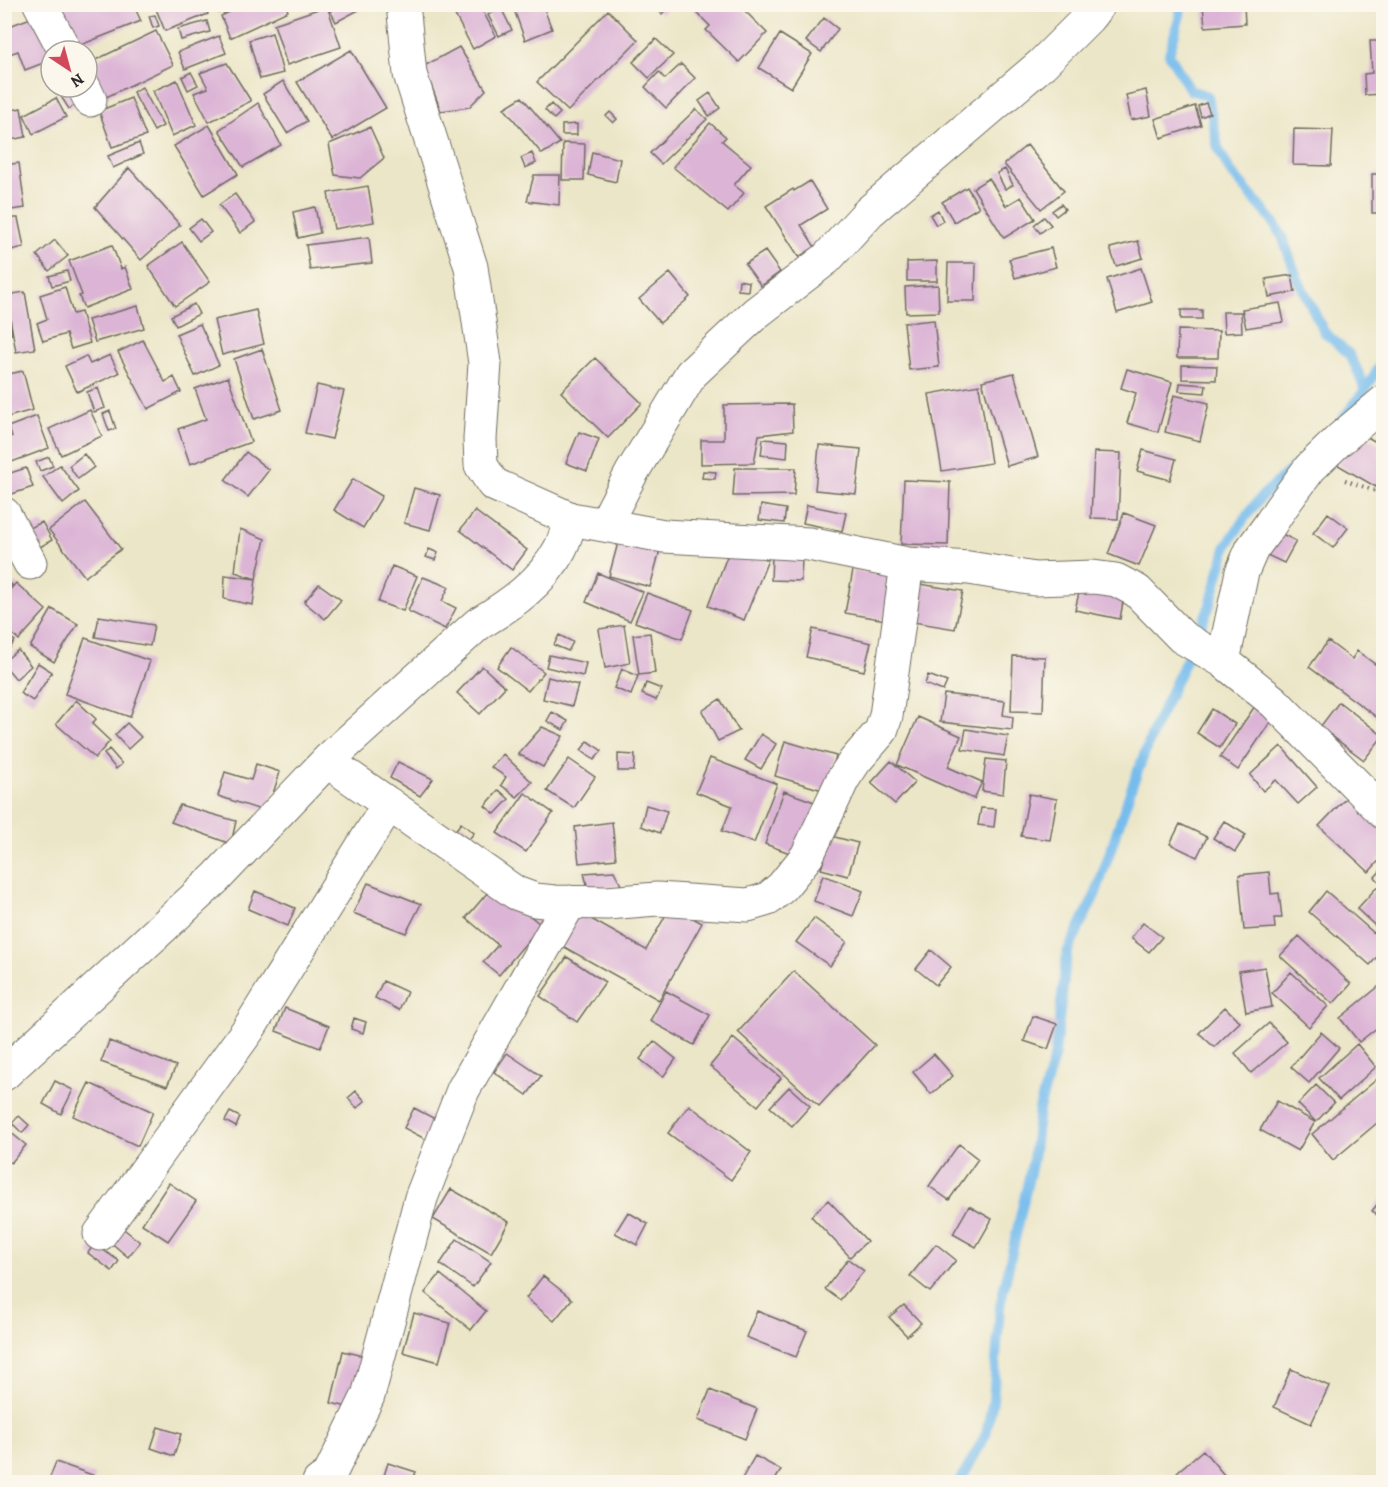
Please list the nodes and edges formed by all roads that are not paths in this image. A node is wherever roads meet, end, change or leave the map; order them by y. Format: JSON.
{"nodes":[{"id":1,"x":40,"y":4,"type":"edge"},
{"id":2,"x":403,"y":4,"type":"edge"},
{"id":3,"x":1099,"y":4,"type":"edge"},
{"id":4,"x":59,"y":39,"type":"edge"},
{"id":5,"x":1383,"y":402,"type":"edge"},
{"id":6,"x":4,"y":514,"type":"edge"},
{"id":7,"x":572,"y":519,"type":"junction"},
{"id":8,"x":605,"y":524,"type":"junction"},
{"id":9,"x":30,"y":563,"type":"dead end"},
{"id":10,"x":907,"y":564,"type":"junction"},
{"id":11,"x":1204,"y":650,"type":"junction"},
{"id":12,"x":328,"y":760,"type":"junction"},
{"id":13,"x":389,"y":804,"type":"junction"},
{"id":14,"x":1383,"y":813,"type":"edge"},
{"id":15,"x":570,"y":902,"type":"junction"},
{"id":16,"x":4,"y":1074,"type":"edge"},
{"id":17,"x":100,"y":1234,"type":"dead end"},
{"id":18,"x":319,"y":1482,"type":"edge"}],
"edges":[{"from":1,"to":4,"type":"street"},
{"from":2,"to":7,"type":"street"},
{"from":3,"to":8,"type":"street"},
{"from":5,"to":11,"type":"street"},
{"from":6,"to":9,"type":"street"},
{"from":7,"to":8,"type":"street"},
{"from":7,"to":12,"type":"street"},
{"from":8,"to":10,"type":"street"},
{"from":10,"to":11,"type":"street"},
{"from":10,"to":15,"type":"street"},
{"from":11,"to":14,"type":"street"},
{"from":12,"to":13,"type":"street"},
{"from":12,"to":16,"type":"street"},
{"from":13,"to":15,"type":"street"},
{"from":13,"to":17,"type":"street"},
{"from":15,"to":18,"type":"street"}]}
